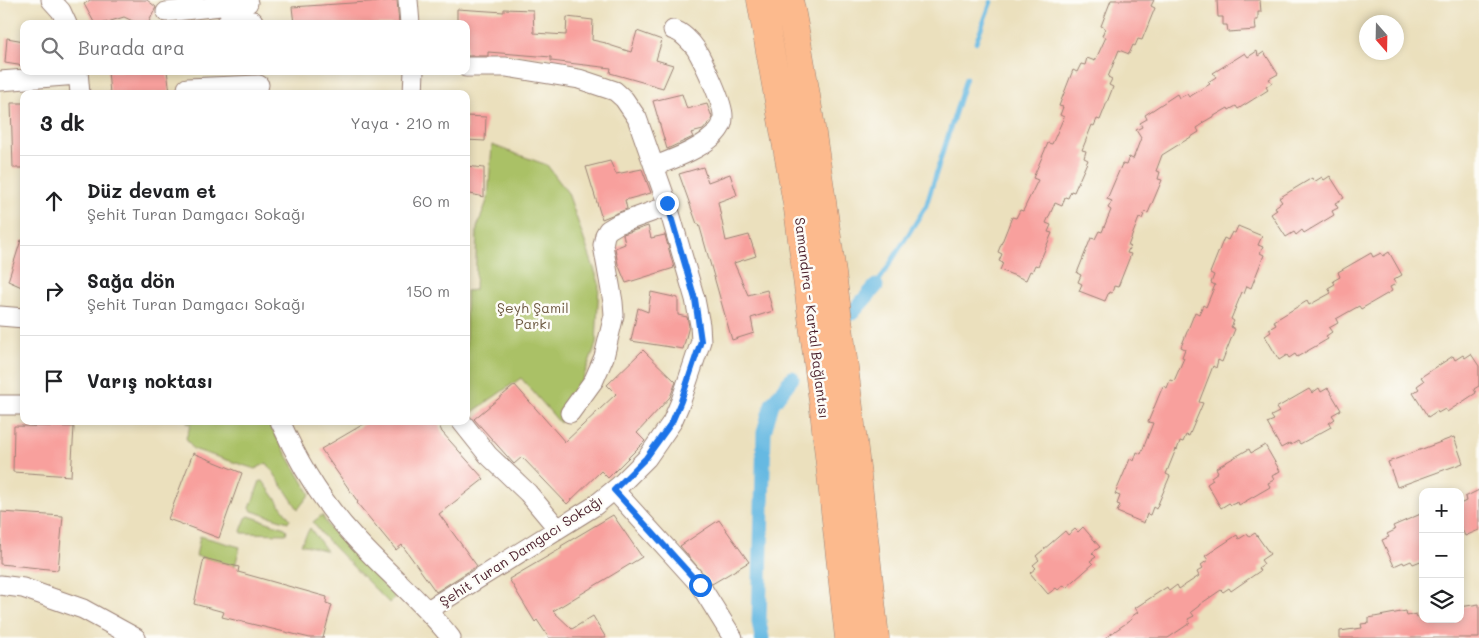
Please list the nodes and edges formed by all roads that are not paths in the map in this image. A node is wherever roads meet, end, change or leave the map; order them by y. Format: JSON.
{"nodes":[{"id":1,"x":51,"y":0,"type":"edge"},
{"id":2,"x":408,"y":0,"type":"edge"},
{"id":3,"x":761,"y":0,"type":"edge"},
{"id":4,"x":789,"y":0,"type":"edge"},
{"id":5,"x":166,"y":12,"type":"dead end"},
{"id":6,"x":250,"y":12,"type":"edge"},
{"id":7,"x":65,"y":20,"type":"edge"},
{"id":8,"x":234,"y":20,"type":"edge"},
{"id":9,"x":410,"y":20,"type":"edge"},
{"id":10,"x":673,"y":30,"type":"dead end"},
{"id":11,"x":470,"y":67,"type":"edge"},
{"id":12,"x":58,"y":75,"type":"edge"},
{"id":13,"x":78,"y":75,"type":"edge"},
{"id":14,"x":414,"y":75,"type":"edge"},
{"id":15,"x":0,"y":81,"type":"edge"},
{"id":16,"x":259,"y":83,"type":"edge"},
{"id":17,"x":186,"y":88,"type":"dead end"},
{"id":18,"x":80,"y":90,"type":"edge"},
{"id":19,"x":413,"y":90,"type":"edge"},
{"id":20,"x":654,"y":166,"type":"junction"},
{"id":21,"x":668,"y":206,"type":"junction"},
{"id":22,"x":0,"y":316,"type":"edge"},
{"id":23,"x":20,"y":318,"type":"edge"},
{"id":24,"x":0,"y":405,"type":"edge"},
{"id":25,"x":20,"y":405,"type":"edge"},
{"id":26,"x":570,"y":413,"type":"dead end"},
{"id":27,"x":282,"y":425,"type":"edge"},
{"id":28,"x":464,"y":425,"type":"edge"},
{"id":29,"x":614,"y":490,"type":"junction"},
{"id":30,"x":558,"y":530,"type":"junction"},
{"id":31,"x":0,"y":585,"type":"edge"},
{"id":32,"x":428,"y":610,"type":"junction"},
{"id":33,"x":136,"y":638,"type":"edge"},
{"id":34,"x":451,"y":638,"type":"edge"},
{"id":35,"x":733,"y":638,"type":"edge"},
{"id":36,"x":849,"y":638,"type":"edge"},
{"id":37,"x":875,"y":638,"type":"edge"}],
"edges":[{"from":1,"to":7,"type":"street"},
{"from":2,"to":9,"type":"street"},
{"from":3,"to":36,"type":"highway","name":"Samandıra - Kartal Bağlantısı"},
{"from":4,"to":37,"type":"highway","name":"Samandıra - Kartal Bağlantısı"},
{"from":5,"to":6,"type":"street"},
{"from":6,"to":8,"type":"street"},
{"from":10,"to":20,"type":"street"},
{"from":11,"to":20,"type":"street","name":"Şehit Turan Damgacı Sokağı"},
{"from":12,"to":15,"type":"street"},
{"from":13,"to":18,"type":"street"},
{"from":14,"to":19,"type":"street"},
{"from":16,"to":17,"type":"street"},
{"from":20,"to":21,"type":"street","name":"Şehit Turan Damgacı Sokağı"},
{"from":21,"to":26,"type":"street"},
{"from":21,"to":29,"type":"street","name":"Şehit Turan Damgacı Sokağı"},
{"from":22,"to":23,"type":"street"},
{"from":24,"to":25,"type":"street"},
{"from":27,"to":32,"type":"street"},
{"from":28,"to":30,"type":"street"},
{"from":29,"to":30,"type":"street","name":"Şehit Turan Damgacı Sokağı"},
{"from":29,"to":35,"type":"street","name":"Şehit Turan Damgacı Sokağı"},
{"from":30,"to":32,"type":"street","name":"Şehit Turan Damgacı Sokağı"},
{"from":31,"to":33,"type":"street"},
{"from":32,"to":34,"type":"street"}]}
